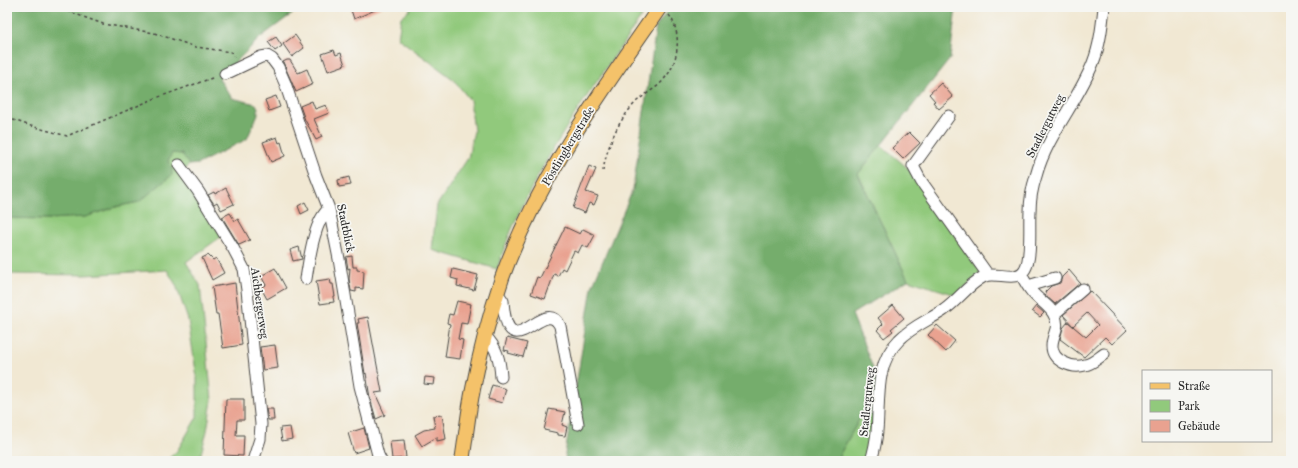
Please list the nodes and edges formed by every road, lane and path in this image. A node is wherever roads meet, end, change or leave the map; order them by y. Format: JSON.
{"nodes":[{"id":1,"x":56,"y":7,"type":"edge"},
{"id":2,"x":1104,"y":7,"type":"edge"},
{"id":3,"x":664,"y":10,"type":"edge"},
{"id":4,"x":244,"y":65,"type":"junction"},
{"id":5,"x":225,"y":74,"type":"joint"},
{"id":6,"x":949,"y":116,"type":"dead end"},
{"id":7,"x":7,"y":118,"type":"edge"},
{"id":8,"x":179,"y":165,"type":"dead end"},
{"id":9,"x":602,"y":171,"type":"dead end"},
{"id":10,"x":329,"y":209,"type":"junction"},
{"id":11,"x":1021,"y":274,"type":"junction"},
{"id":12,"x":988,"y":275,"type":"junction"},
{"id":13,"x":1055,"y":278,"type":"dead end"},
{"id":14,"x":306,"y":279,"type":"dead end"},
{"id":15,"x":1028,"y":286,"type":"junction"},
{"id":16,"x":1083,"y":289,"type":"dead end"},
{"id":17,"x":497,"y":296,"type":"junction"},
{"id":18,"x":1054,"y":314,"type":"junction"},
{"id":19,"x":485,"y":336,"type":"junction"},
{"id":20,"x":1104,"y":354,"type":"dead end"},
{"id":21,"x":501,"y":377,"type":"dead end"},
{"id":22,"x":578,"y":424,"type":"dead end"},
{"id":23,"x":253,"y":461,"type":"edge"},
{"id":24,"x":381,"y":461,"type":"edge"},
{"id":25,"x":462,"y":461,"type":"edge"},
{"id":26,"x":871,"y":461,"type":"edge"}],
"edges":[{"from":1,"to":4,"type":"path"},
{"from":2,"to":11,"type":"street","name":"Stadlergutweg"},
{"from":3,"to":9,"type":"path"},
{"from":3,"to":17,"type":"main road","name":"Pöstlingbergstraße"},
{"from":4,"to":5,"type":"street","name":"Stadtblick"},
{"from":4,"to":10,"type":"street","name":"Stadtblick"},
{"from":5,"to":7,"type":"path"},
{"from":6,"to":12,"type":"street"},
{"from":8,"to":23,"type":"street","name":"Aichbergerweg"},
{"from":10,"to":14,"type":"street"},
{"from":10,"to":24,"type":"street","name":"Stadtblick"},
{"from":11,"to":12,"type":"street"},
{"from":11,"to":15,"type":"street"},
{"from":12,"to":26,"type":"street","name":"Stadlergutweg"},
{"from":13,"to":15,"type":"street"},
{"from":15,"to":18,"type":"street"},
{"from":16,"to":18,"type":"street"},
{"from":17,"to":19,"type":"main road","name":"Pöstlingbergstraße"},
{"from":17,"to":22,"type":"street"},
{"from":18,"to":20,"type":"street"},
{"from":19,"to":21,"type":"street"},
{"from":19,"to":25,"type":"main road","name":"Pöstlingbergstraße"}]}
